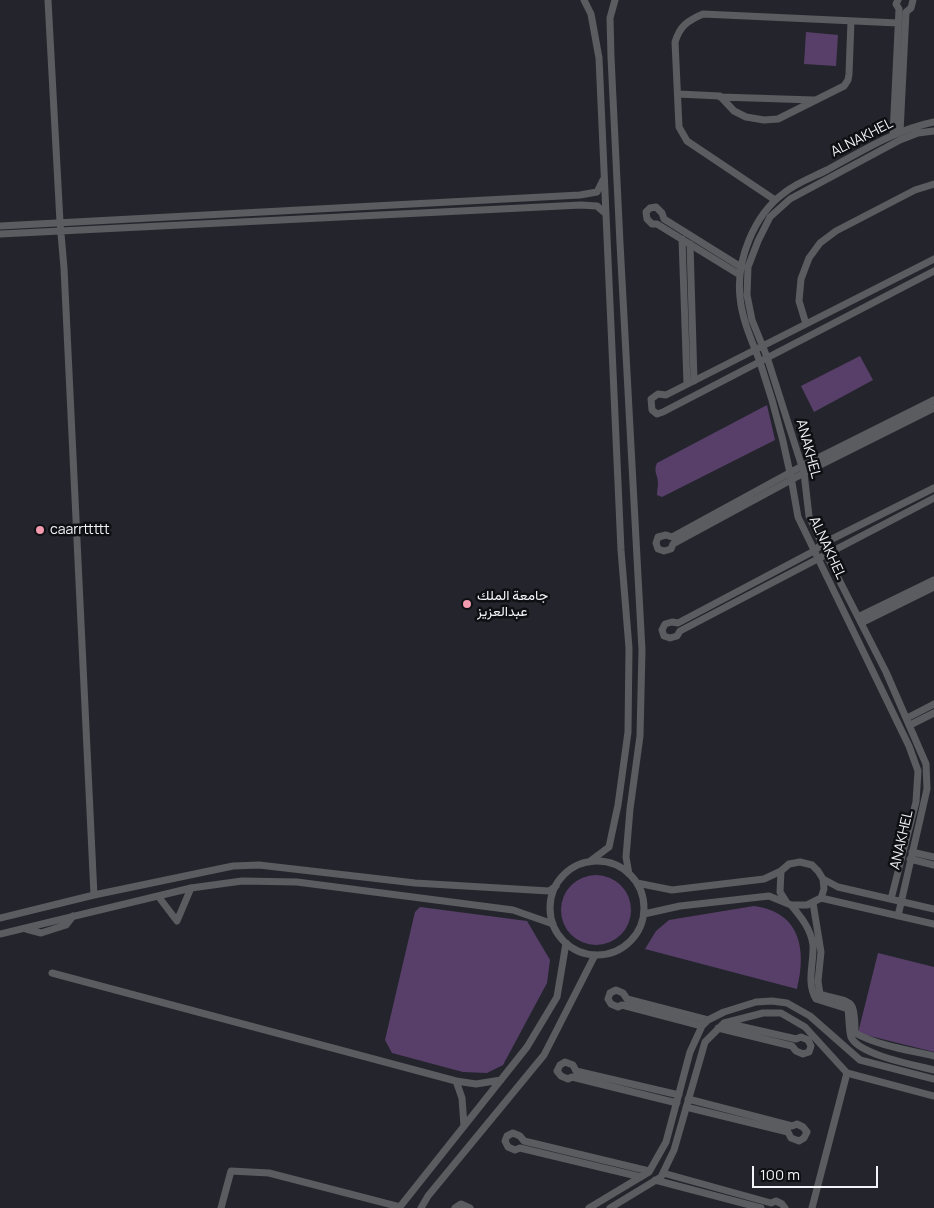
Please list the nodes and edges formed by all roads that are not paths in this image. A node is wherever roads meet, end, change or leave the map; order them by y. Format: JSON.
{"nodes":[{"id":1,"x":48,"y":0,"type":"edge"},
{"id":2,"x":584,"y":0,"type":"edge"},
{"id":3,"x":615,"y":0,"type":"edge"},
{"id":4,"x":898,"y":0,"type":"edge"},
{"id":5,"x":913,"y":0,"type":"edge"},
{"id":6,"x":851,"y":21,"type":"junction"},
{"id":7,"x":898,"y":23,"type":"junction"},
{"id":8,"x":678,"y":94,"type":"junction"},
{"id":9,"x":720,"y":96,"type":"junction"},
{"id":10,"x":817,"y":100,"type":"junction"},
{"id":11,"x":934,"y":122,"type":"edge"},
{"id":12,"x":934,"y":131,"type":"edge"},
{"id":13,"x":897,"y":134,"type":"junction"},
{"id":14,"x":604,"y":178,"type":"junction"},
{"id":15,"x":934,"y":184,"type":"edge"},
{"id":16,"x":775,"y":200,"type":"junction"},
{"id":17,"x":606,"y":213,"type":"junction"},
{"id":18,"x":60,"y":222,"type":"junction"},
{"id":19,"x":0,"y":226,"type":"edge"},
{"id":20,"x":61,"y":231,"type":"junction"},
{"id":21,"x":0,"y":234,"type":"edge"},
{"id":22,"x":682,"y":239,"type":"junction"},
{"id":23,"x":690,"y":244,"type":"junction"},
{"id":24,"x":934,"y":259,"type":"edge"},
{"id":25,"x":741,"y":267,"type":"junction"},
{"id":26,"x":934,"y":271,"type":"edge"},
{"id":27,"x":740,"y":275,"type":"junction"},
{"id":28,"x":806,"y":324,"type":"junction"},
{"id":29,"x":762,"y":346,"type":"junction"},
{"id":30,"x":754,"y":350,"type":"junction"},
{"id":31,"x":768,"y":357,"type":"junction"},
{"id":32,"x":759,"y":361,"type":"junction"},
{"id":33,"x":690,"y":382,"type":"junction"},
{"id":34,"x":934,"y":400,"type":"edge"},
{"id":35,"x":934,"y":408,"type":"edge"},
{"id":36,"x":803,"y":469,"type":"junction"},
{"id":37,"x":791,"y":472,"type":"junction"},
{"id":38,"x":792,"y":480,"type":"junction"},
{"id":39,"x":934,"y":488,"type":"edge"},
{"id":40,"x":934,"y":498,"type":"edge"},
{"id":41,"x":822,"y":544,"type":"junction"},
{"id":42,"x":814,"y":551,"type":"junction"},
{"id":43,"x":826,"y":553,"type":"junction"},
{"id":44,"x":818,"y":560,"type":"junction"},
{"id":45,"x":934,"y":580,"type":"edge"},
{"id":46,"x":934,"y":587,"type":"edge"},
{"id":47,"x":860,"y":620,"type":"junction"},
{"id":48,"x":934,"y":704,"type":"edge"},
{"id":49,"x":934,"y":713,"type":"edge"},
{"id":50,"x":908,"y":721,"type":"junction"},
{"id":51,"x":911,"y":856,"type":"junction"},
{"id":52,"x":934,"y":857,"type":"edge"},
{"id":53,"x":590,"y":862,"type":"junction"},
{"id":54,"x":934,"y":865,"type":"edge"},
{"id":55,"x":781,"y":871,"type":"junction"},
{"id":56,"x":629,"y":874,"type":"junction"},
{"id":57,"x":823,"y":879,"type":"junction"},
{"id":58,"x":637,"y":883,"type":"junction"},
{"id":59,"x":556,"y":886,"type":"junction"},
{"id":60,"x":191,"y":888,"type":"junction"},
{"id":61,"x":94,"y":895,"type":"junction"},
{"id":62,"x":158,"y":896,"type":"junction"},
{"id":63,"x":821,"y":898,"type":"junction"},
{"id":64,"x":892,"y":899,"type":"junction"},
{"id":65,"x":901,"y":901,"type":"junction"},
{"id":66,"x":813,"y":903,"type":"junction"},
{"id":67,"x":789,"y":904,"type":"junction"},
{"id":68,"x":934,"y":909,"type":"edge"},
{"id":69,"x":644,"y":914,"type":"junction"},
{"id":70,"x":898,"y":916,"type":"junction"},
{"id":71,"x":0,"y":918,"type":"edge"},
{"id":72,"x":553,"y":924,"type":"junction"},
{"id":73,"x":934,"y":924,"type":"edge"},
{"id":74,"x":0,"y":934,"type":"edge"},
{"id":75,"x":566,"y":943,"type":"junction"},
{"id":76,"x":595,"y":955,"type":"junction"},
{"id":77,"x":52,"y":973,"type":"dead end"},
{"id":78,"x":708,"y":1020,"type":"junction"},
{"id":79,"x":724,"y":1023,"type":"junction"},
{"id":80,"x":702,"y":1026,"type":"junction"},
{"id":81,"x":718,"y":1028,"type":"junction"},
{"id":82,"x":934,"y":1056,"type":"edge"},
{"id":83,"x":934,"y":1070,"type":"edge"},
{"id":84,"x":847,"y":1073,"type":"junction"},
{"id":85,"x":934,"y":1079,"type":"edge"},
{"id":86,"x":501,"y":1080,"type":"junction"},
{"id":87,"x":456,"y":1081,"type":"junction"},
{"id":88,"x":934,"y":1096,"type":"edge"},
{"id":89,"x":678,"y":1099,"type":"junction"},
{"id":90,"x":688,"y":1099,"type":"junction"},
{"id":91,"x":686,"y":1107,"type":"junction"},
{"id":92,"x":464,"y":1126,"type":"junction"},
{"id":93,"x":649,"y":1171,"type":"junction"},
{"id":94,"x":663,"y":1173,"type":"junction"},
{"id":95,"x":641,"y":1177,"type":"junction"},
{"id":96,"x":656,"y":1180,"type":"junction"},
{"id":97,"x":222,"y":1208,"type":"edge"},
{"id":98,"x":399,"y":1208,"type":"edge"},
{"id":99,"x":421,"y":1208,"type":"edge"},
{"id":100,"x":455,"y":1208,"type":"edge"},
{"id":101,"x":470,"y":1208,"type":"edge"},
{"id":102,"x":589,"y":1208,"type":"edge"},
{"id":103,"x":610,"y":1208,"type":"edge"},
{"id":104,"x":761,"y":1208,"type":"edge"},
{"id":105,"x":785,"y":1208,"type":"edge"},
{"id":106,"x":812,"y":1208,"type":"edge"}],
"edges":[{"from":1,"to":18,"type":"street"},
{"from":2,"to":14,"type":"street"},
{"from":3,"to":56,"type":"street"},
{"from":4,"to":7,"type":"street"},
{"from":5,"to":13,"type":"street"},
{"from":6,"to":7,"type":"street"},
{"from":6,"to":8,"type":"street"},
{"from":6,"to":10,"type":"street"},
{"from":7,"to":13,"type":"street"},
{"from":8,"to":9,"type":"street"},
{"from":8,"to":16,"type":"street"},
{"from":9,"to":10,"type":"street"},
{"from":9,"to":10,"type":"street"},
{"from":11,"to":13,"type":"street","name":"ALNAKHEL"},
{"from":12,"to":29,"type":"street","name":"ANAKHEL"},
{"from":13,"to":16,"type":"street","name":"ALNAKHEL"},
{"from":14,"to":17,"type":"street"},
{"from":14,"to":18,"type":"street"},
{"from":15,"to":28,"type":"street"},
{"from":16,"to":25,"type":"street","name":"ALNAKHEL"},
{"from":17,"to":20,"type":"street"},
{"from":17,"to":53,"type":"street"},
{"from":18,"to":19,"type":"street"},
{"from":18,"to":20,"type":"street"},
{"from":20,"to":21,"type":"street"},
{"from":20,"to":61,"type":"street"},
{"from":22,"to":23,"type":"street"},
{"from":22,"to":25,"type":"street"},
{"from":22,"to":33,"type":"street"},
{"from":23,"to":27,"type":"street"},
{"from":23,"to":33,"type":"street"},
{"from":24,"to":28,"type":"street"},
{"from":25,"to":27,"type":"street","name":"ALNAKHEL"},
{"from":26,"to":31,"type":"street"},
{"from":27,"to":30,"type":"street","name":"ALNAKHEL"},
{"from":28,"to":29,"type":"street"},
{"from":29,"to":30,"type":"street"},
{"from":29,"to":31,"type":"street","name":"ANAKHEL"},
{"from":30,"to":32,"type":"street","name":"ALNAKHEL"},
{"from":30,"to":33,"type":"street"},
{"from":31,"to":32,"type":"street"},
{"from":31,"to":36,"type":"street","name":"ANAKHEL"},
{"from":32,"to":33,"type":"street"},
{"from":32,"to":37,"type":"street","name":"ALNAKHEL"},
{"from":34,"to":36,"type":"street"},
{"from":35,"to":36,"type":"street"},
{"from":36,"to":37,"type":"street"},
{"from":36,"to":38,"type":"street"},
{"from":36,"to":41,"type":"street","name":"ANAKHEL"},
{"from":37,"to":38,"type":"street","name":"ALNAKHEL"},
{"from":37,"to":38,"type":"street"},
{"from":38,"to":42,"type":"street","name":"ALNAKHEL"},
{"from":39,"to":41,"type":"street"},
{"from":40,"to":43,"type":"street"},
{"from":41,"to":42,"type":"street"},
{"from":41,"to":43,"type":"street","name":"ANAKHEL"},
{"from":42,"to":44,"type":"street","name":"ALNAKHEL"},
{"from":42,"to":44,"type":"street"},
{"from":43,"to":44,"type":"street"},
{"from":43,"to":47,"type":"street","name":"ANAKHEL"},
{"from":44,"to":64,"type":"street","name":"ALNAKHEL"},
{"from":45,"to":47,"type":"street"},
{"from":46,"to":47,"type":"street"},
{"from":47,"to":50,"type":"street","name":"ANAKHEL"},
{"from":48,"to":50,"type":"street"},
{"from":49,"to":50,"type":"street"},
{"from":50,"to":51,"type":"street","name":"ANAKHEL"},
{"from":51,"to":52,"type":"street"},
{"from":51,"to":54,"type":"street"},
{"from":51,"to":65,"type":"street","name":"ANAKHEL"},
{"from":53,"to":56,"type":"street"},
{"from":53,"to":59,"type":"street"},
{"from":55,"to":57,"type":"street"},
{"from":55,"to":58,"type":"street"},
{"from":55,"to":67,"type":"street"},
{"from":56,"to":58,"type":"street"},
{"from":57,"to":63,"type":"street"},
{"from":57,"to":64,"type":"street"},
{"from":58,"to":69,"type":"street"},
{"from":59,"to":61,"type":"street"},
{"from":59,"to":72,"type":"street"},
{"from":60,"to":62,"type":"street"},
{"from":60,"to":62,"type":"street"},
{"from":60,"to":72,"type":"street"},
{"from":61,"to":71,"type":"street"},
{"from":62,"to":74,"type":"street"},
{"from":63,"to":66,"type":"street"},
{"from":63,"to":70,"type":"street"},
{"from":64,"to":65,"type":"street"},
{"from":65,"to":68,"type":"street"},
{"from":65,"to":70,"type":"street","name":"ANAKHEL"},
{"from":66,"to":67,"type":"street"},
{"from":66,"to":82,"type":"street"},
{"from":67,"to":69,"type":"street"},
{"from":67,"to":83,"type":"street"},
{"from":69,"to":76,"type":"street"},
{"from":70,"to":73,"type":"street"},
{"from":72,"to":75,"type":"street"},
{"from":75,"to":76,"type":"street"},
{"from":75,"to":86,"type":"street"},
{"from":76,"to":99,"type":"street"},
{"from":77,"to":87,"type":"street"},
{"from":78,"to":80,"type":"street"},
{"from":78,"to":80,"type":"street"},
{"from":78,"to":85,"type":"street"},
{"from":79,"to":81,"type":"street"},
{"from":79,"to":81,"type":"street"},
{"from":79,"to":84,"type":"street"},
{"from":80,"to":89,"type":"street"},
{"from":81,"to":90,"type":"street"},
{"from":84,"to":88,"type":"street"},
{"from":84,"to":106,"type":"street"},
{"from":86,"to":87,"type":"street"},
{"from":86,"to":92,"type":"street"},
{"from":87,"to":92,"type":"street"},
{"from":89,"to":89,"type":"street"},
{"from":89,"to":93,"type":"street"},
{"from":90,"to":91,"type":"street"},
{"from":90,"to":91,"type":"street"},
{"from":91,"to":94,"type":"street"},
{"from":92,"to":98,"type":"street"},
{"from":93,"to":95,"type":"street"},
{"from":93,"to":95,"type":"street"},
{"from":94,"to":96,"type":"street"},
{"from":94,"to":105,"type":"street"},
{"from":95,"to":102,"type":"street"},
{"from":96,"to":103,"type":"street"},
{"from":96,"to":104,"type":"street"},
{"from":97,"to":98,"type":"street"},
{"from":100,"to":101,"type":"street"}]}
